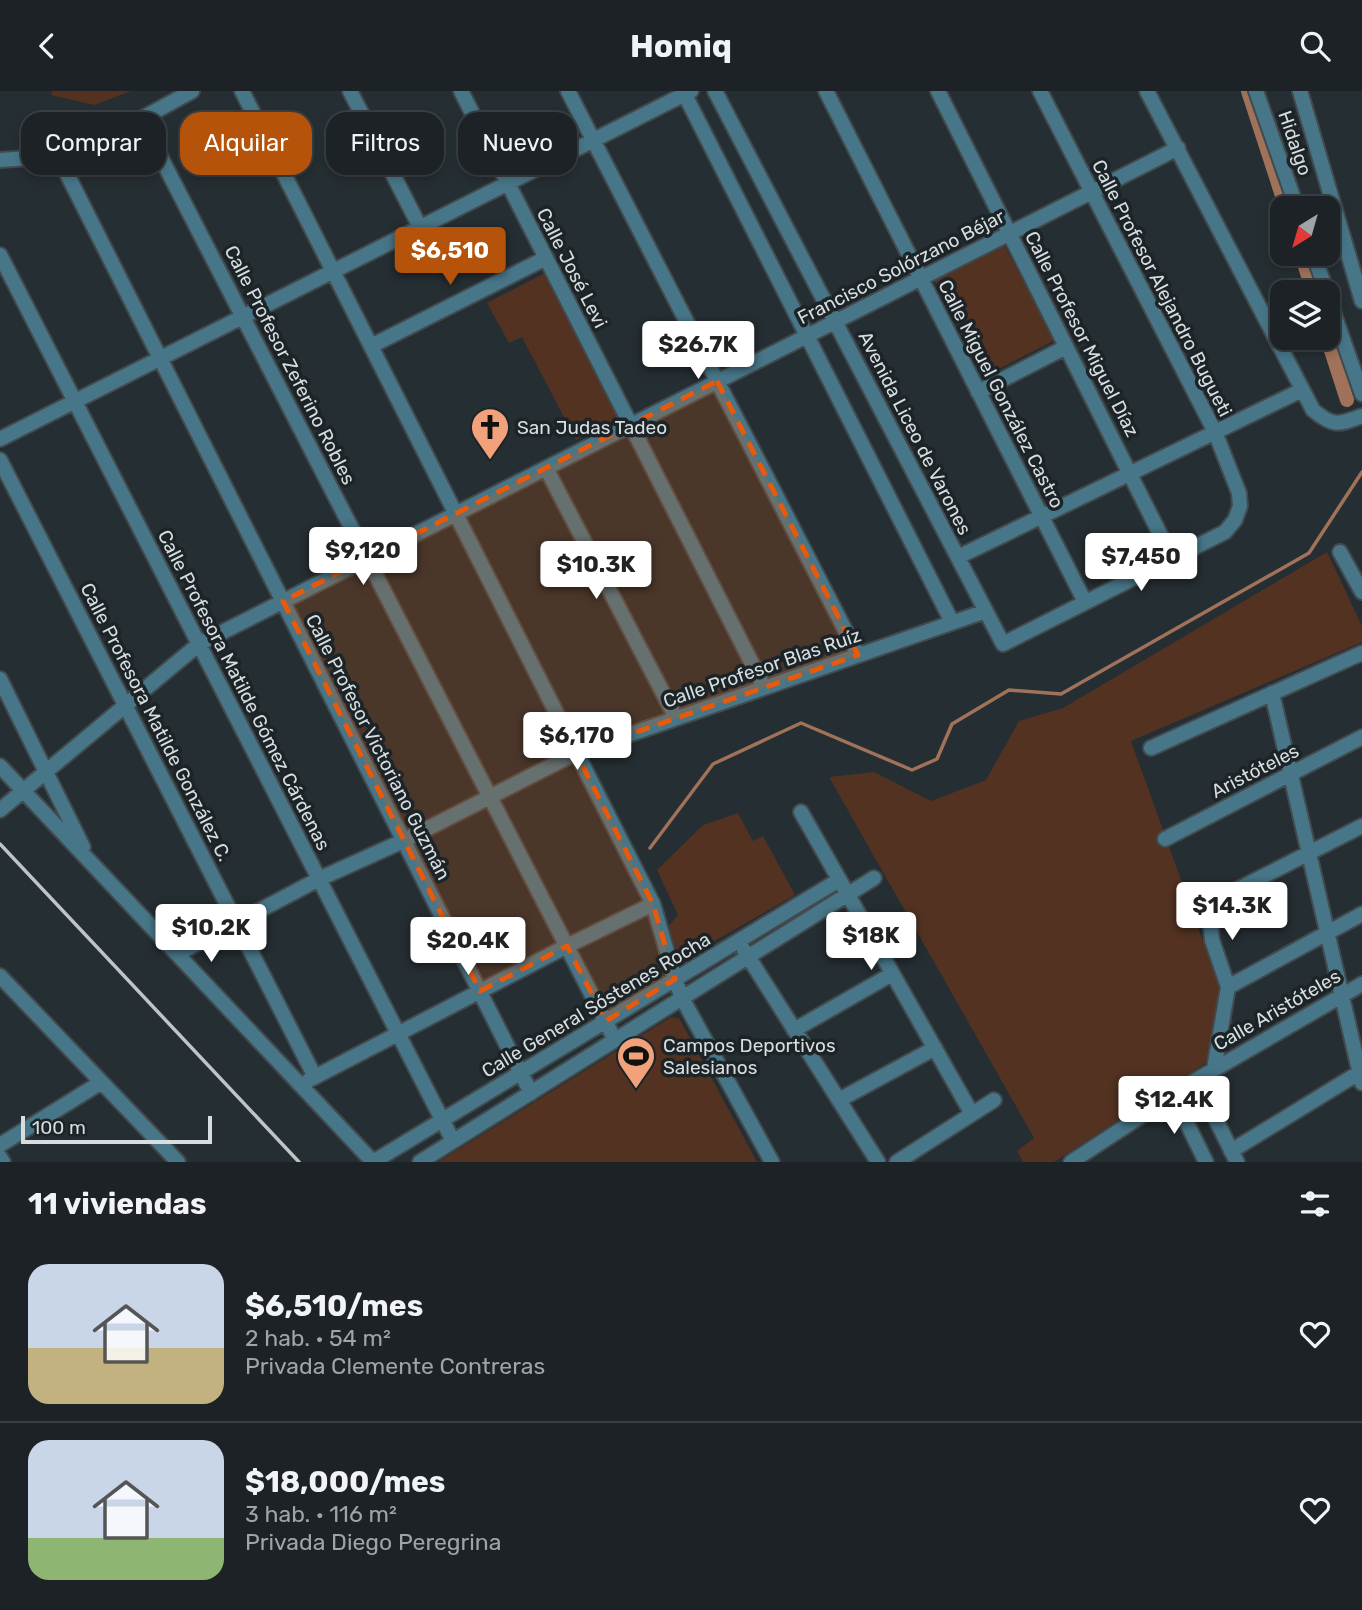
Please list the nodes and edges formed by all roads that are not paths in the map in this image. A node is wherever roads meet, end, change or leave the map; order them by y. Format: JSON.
{"nodes":[{"id":1,"x":192,"y":91,"type":"edge"},
{"id":2,"x":242,"y":91,"type":"edge"},
{"id":3,"x":350,"y":91,"type":"edge"},
{"id":4,"x":461,"y":91,"type":"edge"},
{"id":5,"x":568,"y":91,"type":"edge"},
{"id":6,"x":715,"y":91,"type":"edge"},
{"id":7,"x":826,"y":91,"type":"edge"},
{"id":8,"x":938,"y":91,"type":"edge"},
{"id":9,"x":1040,"y":91,"type":"edge"},
{"id":10,"x":1147,"y":91,"type":"edge"},
{"id":11,"x":1256,"y":91,"type":"edge"},
{"id":12,"x":1300,"y":91,"type":"edge"},
{"id":13,"x":686,"y":92,"type":"edge"},
{"id":14,"x":154,"y":112,"type":"edge"},
{"id":15,"x":594,"y":140,"type":"junction"},
{"id":16,"x":1178,"y":148,"type":"junction"},
{"id":17,"x":21,"y":159,"type":"edge"},
{"id":18,"x":0,"y":160,"type":"edge"},
{"id":19,"x":166,"y":167,"type":"edge"},
{"id":20,"x":68,"y":175,"type":"edge"},
{"id":21,"x":508,"y":183,"type":"junction"},
{"id":22,"x":1091,"y":192,"type":"junction"},
{"id":23,"x":1293,"y":196,"type":"edge"},
{"id":24,"x":420,"y":227,"type":"junction"},
{"id":25,"x":1009,"y":233,"type":"junction"},
{"id":26,"x":0,"y":255,"type":"edge"},
{"id":27,"x":546,"y":258,"type":"junction"},
{"id":28,"x":333,"y":271,"type":"junction"},
{"id":29,"x":921,"y":278,"type":"junction"},
{"id":30,"x":1362,"y":301,"type":"edge"},
{"id":31,"x":244,"y":316,"type":"junction"},
{"id":32,"x":835,"y":322,"type":"junction"},
{"id":33,"x":1340,"y":331,"type":"edge"},
{"id":34,"x":807,"y":336,"type":"junction"},
{"id":35,"x":371,"y":346,"type":"junction"},
{"id":36,"x":1066,"y":347,"type":"junction"},
{"id":37,"x":160,"y":358,"type":"junction"},
{"id":38,"x":718,"y":381,"type":"junction"},
{"id":39,"x":1301,"y":390,"type":"junction"},
{"id":40,"x":978,"y":392,"type":"junction"},
{"id":41,"x":1362,"y":394,"type":"edge"},
{"id":42,"x":75,"y":401,"type":"junction"},
{"id":43,"x":1362,"y":416,"type":"edge"},
{"id":44,"x":631,"y":425,"type":"junction"},
{"id":45,"x":1215,"y":432,"type":"junction"},
{"id":46,"x":0,"y":439,"type":"edge"},
{"id":47,"x":0,"y":460,"type":"edge"},
{"id":48,"x":546,"y":468,"type":"junction"},
{"id":49,"x":1130,"y":473,"type":"junction"},
{"id":50,"x":456,"y":514,"type":"junction"},
{"id":51,"x":1041,"y":516,"type":"junction"},
{"id":52,"x":1339,"y":552,"type":"dead end"},
{"id":53,"x":958,"y":557,"type":"junction"},
{"id":54,"x":368,"y":558,"type":"junction"},
{"id":55,"x":1172,"y":558,"type":"junction"},
{"id":56,"x":1362,"y":592,"type":"edge"},
{"id":57,"x":283,"y":601,"type":"junction"},
{"id":58,"x":1085,"y":602,"type":"junction"},
{"id":59,"x":986,"y":611,"type":"junction"},
{"id":60,"x":952,"y":622,"type":"junction"},
{"id":61,"x":199,"y":644,"type":"junction"},
{"id":62,"x":1362,"y":653,"type":"edge"},
{"id":63,"x":858,"y":655,"type":"junction"},
{"id":64,"x":0,"y":679,"type":"edge"},
{"id":65,"x":764,"y":687,"type":"junction"},
{"id":66,"x":1272,"y":693,"type":"junction"},
{"id":67,"x":125,"y":705,"type":"junction"},
{"id":68,"x":676,"y":718,"type":"junction"},
{"id":69,"x":1362,"y":737,"type":"edge"},
{"id":70,"x":1152,"y":748,"type":"dead end"},
{"id":71,"x":576,"y":753,"type":"junction"},
{"id":72,"x":0,"y":766,"type":"edge"},
{"id":73,"x":46,"y":771,"type":"junction"},
{"id":74,"x":1290,"y":774,"type":"junction"},
{"id":75,"x":23,"y":791,"type":"junction"},
{"id":76,"x":491,"y":797,"type":"junction"},
{"id":77,"x":0,"y":810,"type":"edge"},
{"id":78,"x":801,"y":813,"type":"dead end"},
{"id":79,"x":1362,"y":826,"type":"edge"},
{"id":80,"x":1165,"y":839,"type":"dead end"},
{"id":81,"x":403,"y":841,"type":"junction"},
{"id":82,"x":1309,"y":853,"type":"junction"},
{"id":83,"x":91,"y":862,"type":"junction"},
{"id":84,"x":874,"y":878,"type":"dead end"},
{"id":85,"x":319,"y":879,"type":"junction"},
{"id":86,"x":839,"y":880,"type":"junction"},
{"id":87,"x":847,"y":894,"type":"junction"},
{"id":88,"x":653,"y":904,"type":"junction"},
{"id":89,"x":1362,"y":914,"type":"edge"},
{"id":90,"x":236,"y":922,"type":"junction"},
{"id":91,"x":1327,"y":933,"type":"junction"},
{"id":92,"x":738,"y":941,"type":"junction"},
{"id":93,"x":568,"y":946,"type":"junction"},
{"id":94,"x":177,"y":954,"type":"junction"},
{"id":95,"x":748,"y":957,"type":"junction"},
{"id":96,"x":892,"y":974,"type":"junction"},
{"id":97,"x":0,"y":976,"type":"edge"},
{"id":98,"x":675,"y":979,"type":"junction"},
{"id":99,"x":1362,"y":984,"type":"edge"},
{"id":100,"x":1228,"y":987,"type":"junction"},
{"id":101,"x":480,"y":991,"type":"junction"},
{"id":102,"x":1342,"y":994,"type":"junction"},
{"id":103,"x":682,"y":998,"type":"junction"},
{"id":104,"x":606,"y":1021,"type":"junction"},
{"id":105,"x":794,"y":1030,"type":"junction"},
{"id":106,"x":398,"y":1033,"type":"junction"},
{"id":107,"x":615,"y":1040,"type":"junction"},
{"id":108,"x":935,"y":1048,"type":"junction"},
{"id":109,"x":1214,"y":1069,"type":"junction"},
{"id":110,"x":521,"y":1073,"type":"junction"},
{"id":111,"x":1361,"y":1075,"type":"edge"},
{"id":112,"x":315,"y":1077,"type":"junction"},
{"id":113,"x":1196,"y":1080,"type":"junction"},
{"id":114,"x":100,"y":1083,"type":"junction"},
{"id":115,"x":300,"y":1085,"type":"junction"},
{"id":116,"x":531,"y":1093,"type":"junction"},
{"id":117,"x":1173,"y":1095,"type":"junction"},
{"id":118,"x":839,"y":1100,"type":"junction"},
{"id":119,"x":994,"y":1100,"type":"dead end"},
{"id":120,"x":972,"y":1114,"type":"junction"},
{"id":121,"x":442,"y":1120,"type":"junction"},
{"id":122,"x":453,"y":1141,"type":"junction"},
{"id":123,"x":0,"y":1145,"type":"edge"},
{"id":124,"x":1234,"y":1156,"type":"edge"},
{"id":125,"x":0,"y":1157,"type":"edge"},
{"id":126,"x":1087,"y":1158,"type":"edge"},
{"id":127,"x":3,"y":1162,"type":"edge"},
{"id":128,"x":178,"y":1162,"type":"edge"},
{"id":129,"x":373,"y":1162,"type":"edge"},
{"id":130,"x":420,"y":1162,"type":"edge"},
{"id":131,"x":772,"y":1162,"type":"edge"},
{"id":132,"x":878,"y":1162,"type":"edge"},
{"id":133,"x":897,"y":1162,"type":"edge"},
{"id":134,"x":1071,"y":1162,"type":"edge"},
{"id":135,"x":1206,"y":1162,"type":"edge"}],
"edges":[{"from":1,"to":14,"type":"street"},
{"from":2,"to":28,"type":"street"},
{"from":3,"to":24,"type":"street"},
{"from":4,"to":21,"type":"street","name":"Calle José Levi"},
{"from":5,"to":15,"type":"street"},
{"from":6,"to":32,"type":"street","name":"Avenida Liceo de Varones"},
{"from":7,"to":29,"type":"street","name":"Calle Miguel González Castro"},
{"from":8,"to":25,"type":"street","name":"Calle Profesor Miguel Díaz"},
{"from":9,"to":22,"type":"street","name":"Calle Profesor Alejandro Bugueti"},
{"from":10,"to":16,"type":"street"},
{"from":11,"to":23,"type":"street","name":"Hidalgo"},
{"from":12,"to":30,"type":"street"},
{"from":13,"to":15,"type":"street"},
{"from":13,"to":34,"type":"street"},
{"from":15,"to":21,"type":"street"},
{"from":15,"to":38,"type":"street"},
{"from":16,"to":22,"type":"street","name":"Francisco Solórzano Béjar"},
{"from":16,"to":39,"type":"street"},
{"from":17,"to":18,"type":"street"},
{"from":19,"to":31,"type":"street","name":"Calle Profesor Zeferino Robles"},
{"from":20,"to":37,"type":"street","name":"Calle Profesor Victoriano Guzmán"},
{"from":21,"to":24,"type":"street"},
{"from":21,"to":27,"type":"street","name":"Calle José Levi"},
{"from":22,"to":25,"type":"street","name":"Francisco Solórzano Béjar"},
{"from":22,"to":45,"type":"street","name":"Calle Profesor Alejandro Bugueti"},
{"from":24,"to":28,"type":"street"},
{"from":25,"to":29,"type":"street","name":"Francisco Solórzano Béjar"},
{"from":25,"to":36,"type":"street","name":"Calle Profesor Miguel Díaz"},
{"from":26,"to":42,"type":"street","name":"Calle Profesora Matilde Gómez Cárdenas"},
{"from":27,"to":35,"type":"street"},
{"from":27,"to":44,"type":"street","name":"Calle José Levi"},
{"from":28,"to":31,"type":"street"},
{"from":28,"to":35,"type":"street"},
{"from":29,"to":32,"type":"street","name":"Francisco Solórzano Béjar"},
{"from":29,"to":40,"type":"street","name":"Calle Miguel González Castro"},
{"from":31,"to":37,"type":"street"},
{"from":31,"to":54,"type":"street","name":"Calle Profesor Zeferino Robles"},
{"from":32,"to":34,"type":"street","name":"Francisco Solórzano Béjar"},
{"from":32,"to":53,"type":"street","name":"Avenida Liceo de Varones"},
{"from":33,"to":41,"type":"street"},
{"from":34,"to":38,"type":"street","name":"Francisco Solórzano Béjar"},
{"from":34,"to":60,"type":"street"},
{"from":35,"to":50,"type":"street"},
{"from":36,"to":40,"type":"street"},
{"from":36,"to":49,"type":"street","name":"Calle Profesor Miguel Díaz"},
{"from":37,"to":42,"type":"street"},
{"from":37,"to":57,"type":"street","name":"Calle Profesor Victoriano Guzmán"},
{"from":38,"to":44,"type":"street","name":"Francisco Solórzano Béjar"},
{"from":38,"to":63,"type":"street"},
{"from":39,"to":43,"type":"street"},
{"from":39,"to":45,"type":"street"},
{"from":40,"to":51,"type":"street","name":"Calle Miguel González Castro"},
{"from":42,"to":46,"type":"street"},
{"from":42,"to":61,"type":"street","name":"Calle Profesora Matilde Gómez Cárdenas"},
{"from":44,"to":48,"type":"street","name":"Francisco Solórzano Béjar"},
{"from":44,"to":65,"type":"street","name":"Calle José Levi"},
{"from":45,"to":49,"type":"street"},
{"from":45,"to":55,"type":"street","name":"Calle Profesor Alejandro Bugueti"},
{"from":47,"to":67,"type":"street","name":"Calle Profesora Matilde González C."},
{"from":48,"to":50,"type":"street","name":"Francisco Solórzano Béjar"},
{"from":48,"to":68,"type":"street"},
{"from":49,"to":51,"type":"street"},
{"from":49,"to":55,"type":"street","name":"Calle Profesor Miguel Díaz"},
{"from":50,"to":54,"type":"street","name":"Francisco Solórzano Béjar"},
{"from":50,"to":71,"type":"street"},
{"from":51,"to":53,"type":"street"},
{"from":51,"to":58,"type":"street","name":"Calle Miguel González Castro"},
{"from":52,"to":56,"type":"street"},
{"from":53,"to":59,"type":"street","name":"Avenida Liceo de Varones"},
{"from":54,"to":57,"type":"street","name":"Francisco Solórzano Béjar"},
{"from":54,"to":76,"type":"street","name":"Calle Profesor Zeferino Robles"},
{"from":55,"to":58,"type":"street"},
{"from":57,"to":61,"type":"street","name":"Francisco Solórzano Béjar"},
{"from":57,"to":81,"type":"street","name":"Calle Profesor Victoriano Guzmán"},
{"from":58,"to":59,"type":"street","name":"Avenida Liceo de Varones"},
{"from":59,"to":60,"type":"street","name":"Calle Profesor Blas Ruíz"},
{"from":60,"to":63,"type":"street","name":"Calle Profesor Blas Ruíz"},
{"from":61,"to":67,"type":"street","name":"Francisco Solórzano Béjar"},
{"from":61,"to":85,"type":"street","name":"Calle Profesora Matilde Gómez Cárdenas"},
{"from":62,"to":66,"type":"street"},
{"from":63,"to":65,"type":"street","name":"Calle Profesor Blas Ruíz"},
{"from":64,"to":73,"type":"street"},
{"from":65,"to":68,"type":"street","name":"Calle Profesor Blas Ruíz"},
{"from":66,"to":70,"type":"street"},
{"from":66,"to":74,"type":"street"},
{"from":67,"to":73,"type":"street","name":"Francisco Solórzano Béjar"},
{"from":67,"to":90,"type":"street","name":"Calle Profesora Matilde González C."},
{"from":68,"to":71,"type":"street","name":"Calle Profesor Blas Ruíz"},
{"from":69,"to":74,"type":"street","name":"Aristóteles"},
{"from":71,"to":76,"type":"street","name":"Calle Profesor Blas Ruíz"},
{"from":71,"to":88,"type":"street"},
{"from":72,"to":75,"type":"street"},
{"from":73,"to":75,"type":"street","name":"Francisco Solórzano Béjar"},
{"from":73,"to":83,"type":"street"},
{"from":74,"to":80,"type":"street","name":"Aristóteles"},
{"from":74,"to":82,"type":"street"},
{"from":75,"to":77,"type":"street","name":"Francisco Solórzano Béjar"},
{"from":75,"to":83,"type":"street"},
{"from":76,"to":81,"type":"street","name":"Calle Profesor Blas Ruíz"},
{"from":76,"to":93,"type":"street","name":"Calle Profesor Zeferino Robles"},
{"from":78,"to":86,"type":"street"},
{"from":79,"to":82,"type":"street"},
{"from":81,"to":85,"type":"street","name":"Calle Profesor Blas Ruíz"},
{"from":81,"to":101,"type":"street","name":"Calle Profesor Victoriano Guzmán"},
{"from":82,"to":91,"type":"street"},
{"from":82,"to":100,"type":"street"},
{"from":83,"to":94,"type":"street"},
{"from":84,"to":87,"type":"street","name":"Calle General Sóstenes Rocha"},
{"from":85,"to":90,"type":"street","name":"Calle Profesor Blas Ruíz"},
{"from":85,"to":106,"type":"street","name":"Calle Profesora Matilde Gómez Cárdenas"},
{"from":86,"to":87,"type":"street"},
{"from":86,"to":92,"type":"street","name":"Calle General Sóstenes Rocha"},
{"from":87,"to":95,"type":"street","name":"Calle General Sóstenes Rocha"},
{"from":87,"to":96,"type":"street"},
{"from":88,"to":93,"type":"street"},
{"from":88,"to":98,"type":"street"},
{"from":89,"to":91,"type":"street"},
{"from":90,"to":94,"type":"street","name":"Calle Profesor Blas Ruíz"},
{"from":90,"to":112,"type":"street","name":"Calle Profesora Matilde González C."},
{"from":91,"to":100,"type":"street"},
{"from":91,"to":102,"type":"street"},
{"from":92,"to":95,"type":"street"},
{"from":92,"to":98,"type":"street","name":"Calle General Sóstenes Rocha"},
{"from":93,"to":101,"type":"street"},
{"from":93,"to":104,"type":"street","name":"Calle Profesor Zeferino Robles"},
{"from":94,"to":115,"type":"street"},
{"from":95,"to":103,"type":"street","name":"Calle General Sóstenes Rocha"},
{"from":95,"to":105,"type":"street"},
{"from":96,"to":105,"type":"street"},
{"from":96,"to":108,"type":"street"},
{"from":97,"to":114,"type":"street"},
{"from":98,"to":103,"type":"street"},
{"from":98,"to":104,"type":"street","name":"Calle General Sóstenes Rocha"},
{"from":99,"to":102,"type":"street","name":"Calle Aristóteles"},
{"from":100,"to":109,"type":"street"},
{"from":101,"to":106,"type":"street"},
{"from":101,"to":110,"type":"street","name":"Calle Profesor Victoriano Guzmán"},
{"from":102,"to":109,"type":"street","name":"Calle Aristóteles"},
{"from":102,"to":111,"type":"street"},
{"from":103,"to":107,"type":"street","name":"Calle General Sóstenes Rocha"},
{"from":103,"to":131,"type":"street"},
{"from":104,"to":107,"type":"street","name":"Calle Profesor Zeferino Robles"},
{"from":104,"to":110,"type":"street","name":"Calle General Sóstenes Rocha"},
{"from":105,"to":118,"type":"street"},
{"from":106,"to":112,"type":"street"},
{"from":106,"to":121,"type":"street","name":"Calle Profesora Matilde Gómez Cárdenas"},
{"from":107,"to":116,"type":"street","name":"Calle General Sóstenes Rocha"},
{"from":108,"to":118,"type":"street"},
{"from":108,"to":120,"type":"street"},
{"from":109,"to":113,"type":"street","name":"Calle Aristóteles"},
{"from":110,"to":116,"type":"street","name":"Calle Profesor Victoriano Guzmán"},
{"from":110,"to":121,"type":"street","name":"Calle General Sóstenes Rocha"},
{"from":111,"to":124,"type":"street"},
{"from":112,"to":115,"type":"street"},
{"from":113,"to":117,"type":"street","name":"Calle Aristóteles"},
{"from":113,"to":124,"type":"street"},
{"from":114,"to":123,"type":"street"},
{"from":114,"to":128,"type":"street"},
{"from":115,"to":129,"type":"street"},
{"from":116,"to":122,"type":"street","name":"Calle General Sóstenes Rocha"},
{"from":117,"to":126,"type":"street","name":"Calle Aristóteles"},
{"from":117,"to":135,"type":"street"},
{"from":118,"to":132,"type":"street"},
{"from":119,"to":120,"type":"street"},
{"from":120,"to":133,"type":"street"},
{"from":121,"to":122,"type":"street","name":"Calle Profesora Matilde Gómez Cárdenas"},
{"from":121,"to":129,"type":"street","name":"Calle General Sóstenes Rocha"},
{"from":122,"to":130,"type":"street","name":"Calle General Sóstenes Rocha"},
{"from":125,"to":127,"type":"street"},
{"from":126,"to":134,"type":"street","name":"Calle Aristóteles"}]}
